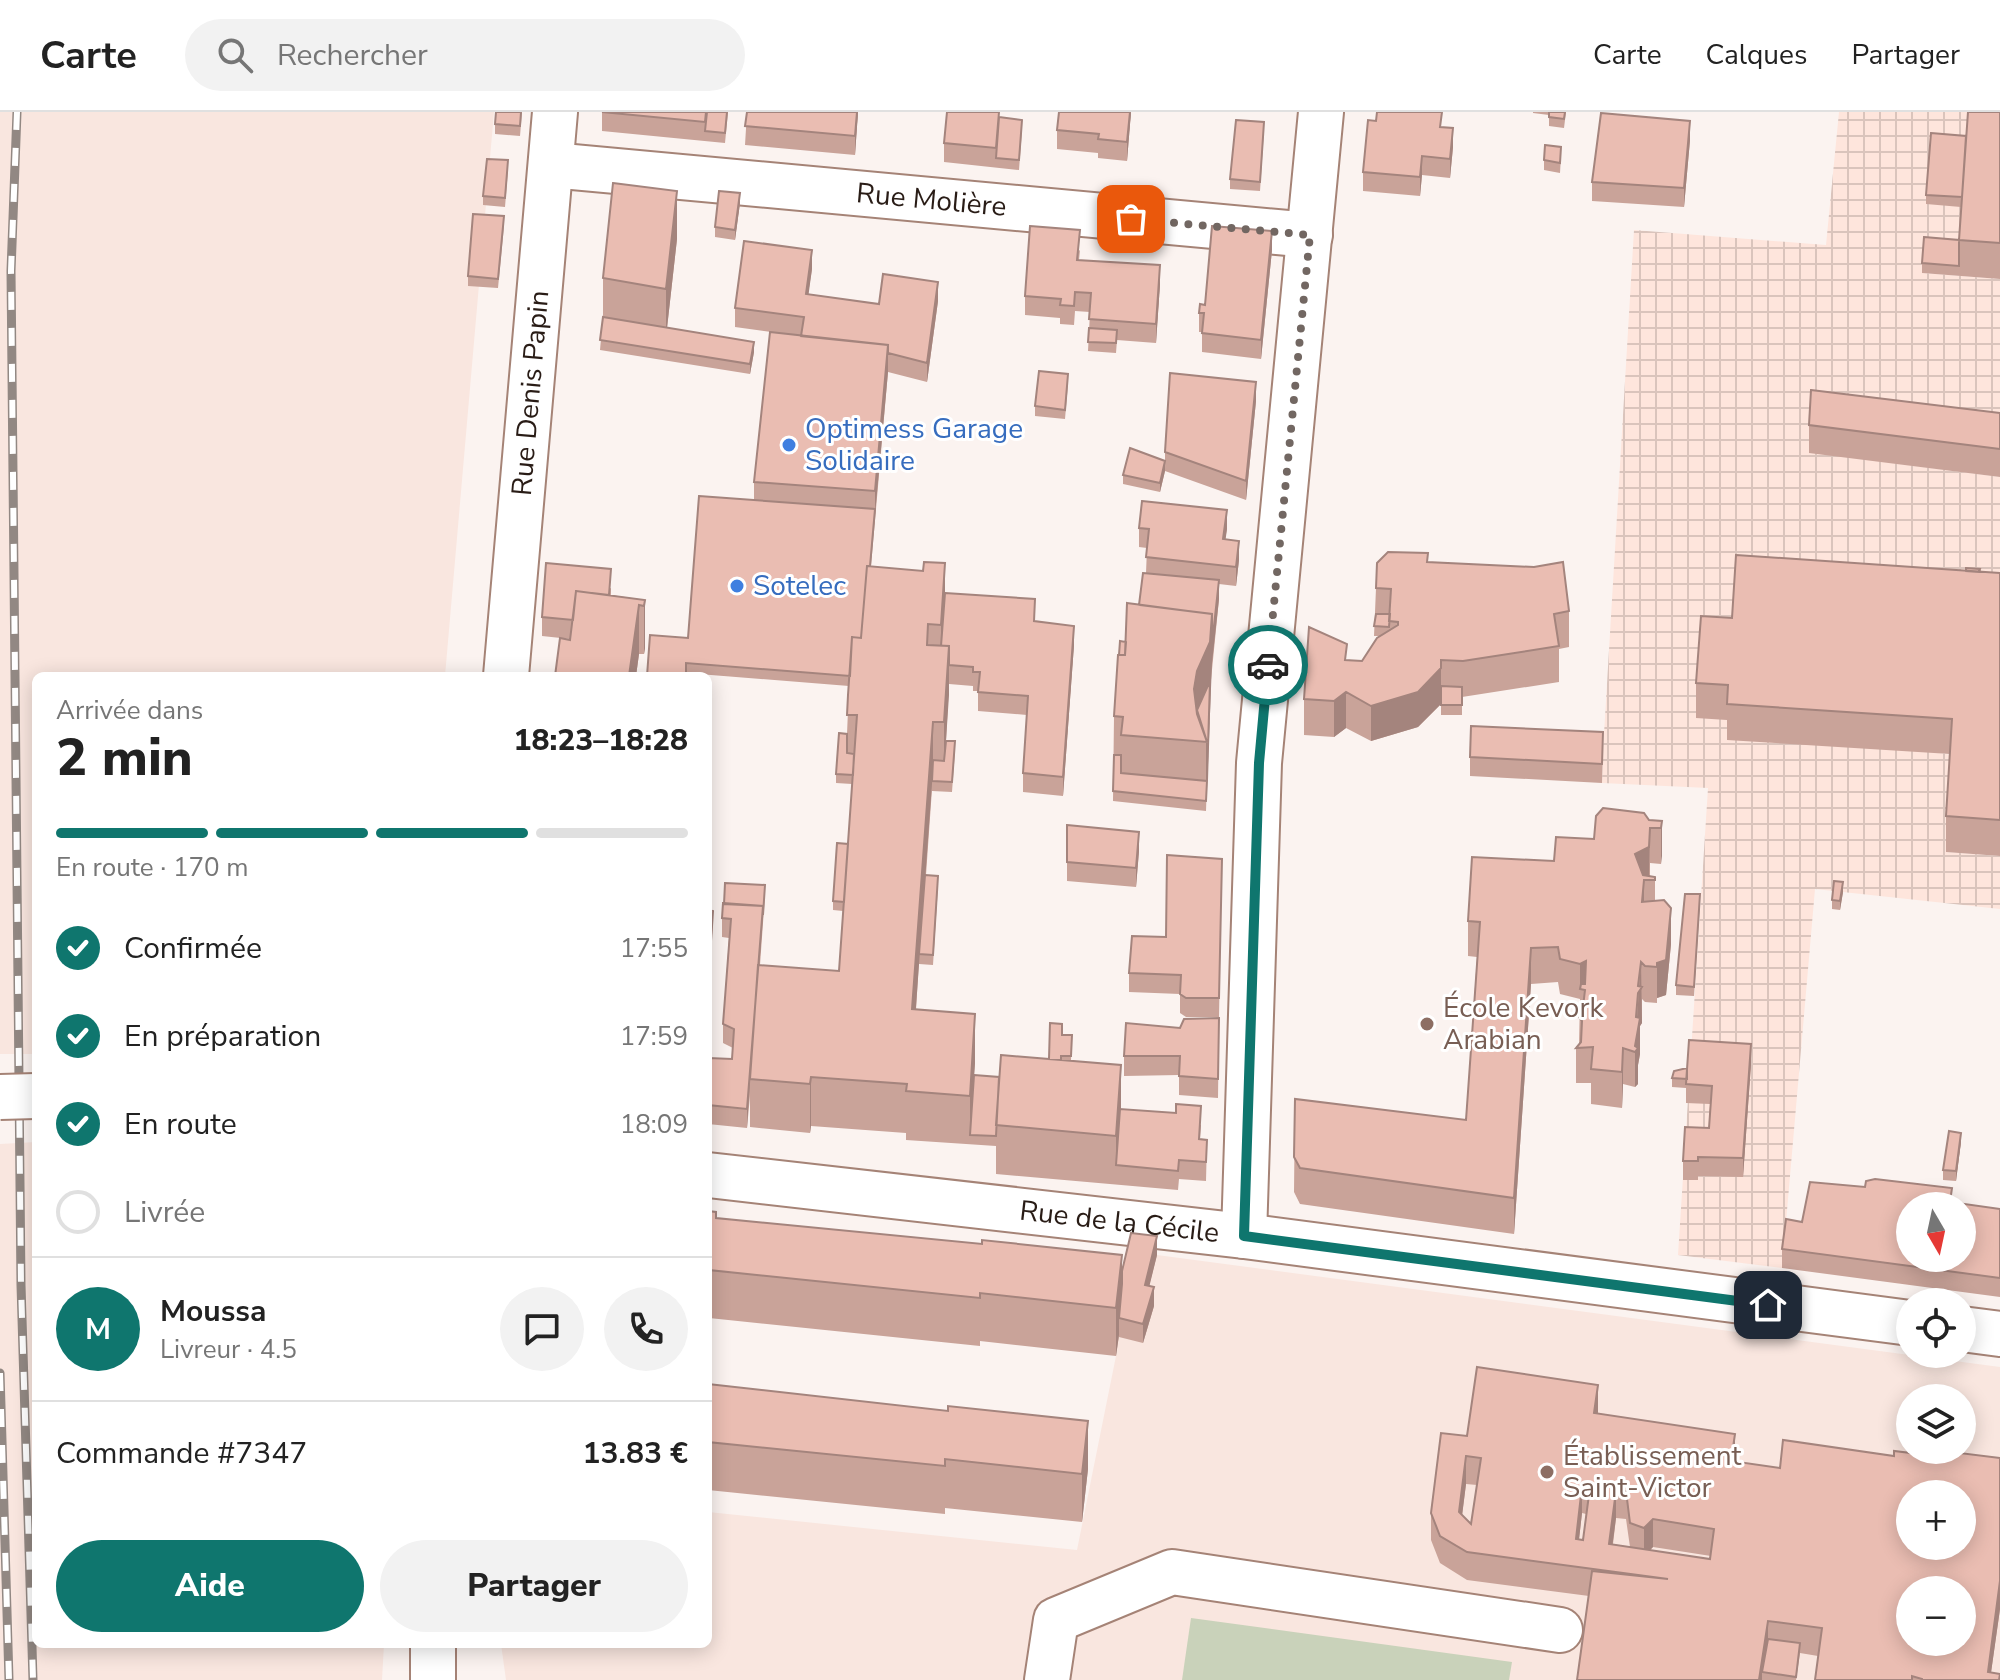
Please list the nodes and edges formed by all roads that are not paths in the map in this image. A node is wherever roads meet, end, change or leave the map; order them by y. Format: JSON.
{"nodes":[{"id":1,"x":555,"y":112,"type":"edge"},
{"id":2,"x":1321,"y":112,"type":"edge"},
{"id":3,"x":551,"y":165,"type":"junction"},
{"id":4,"x":1310,"y":235,"type":"junction"},
{"id":5,"x":506,"y":672,"type":"edge"},
{"id":6,"x":32,"y":1096,"type":"edge"},
{"id":7,"x":0,"y":1097,"type":"edge"},
{"id":8,"x":712,"y":1175,"type":"edge"},
{"id":9,"x":1244,"y":1236,"type":"junction"},
{"id":10,"x":1896,"y":1321,"type":"edge"},
{"id":11,"x":1976,"y":1331,"type":"edge"},
{"id":12,"x":2000,"y":1334,"type":"edge"},
{"id":13,"x":1560,"y":1630,"type":"dead end"},
{"id":14,"x":433,"y":1648,"type":"edge"},
{"id":15,"x":433,"y":1680,"type":"edge"},
{"id":16,"x":1047,"y":1680,"type":"edge"}],
"edges":[{"from":1,"to":3,"type":"street","name":"Rue Denis Papin"},
{"from":2,"to":4,"type":"street"},
{"from":3,"to":4,"type":"street","name":"Rue Molière"},
{"from":3,"to":5,"type":"street","name":"Rue Denis Papin"},
{"from":4,"to":9,"type":"street"},
{"from":6,"to":7,"type":"street","bridge":true},
{"from":8,"to":9,"type":"street","name":"Rue de la Cécile"},
{"from":9,"to":10,"type":"street","name":"Rue de la Cécile"},
{"from":11,"to":12,"type":"street"},
{"from":13,"to":16,"type":"street"},
{"from":14,"to":15,"type":"street"}]}
